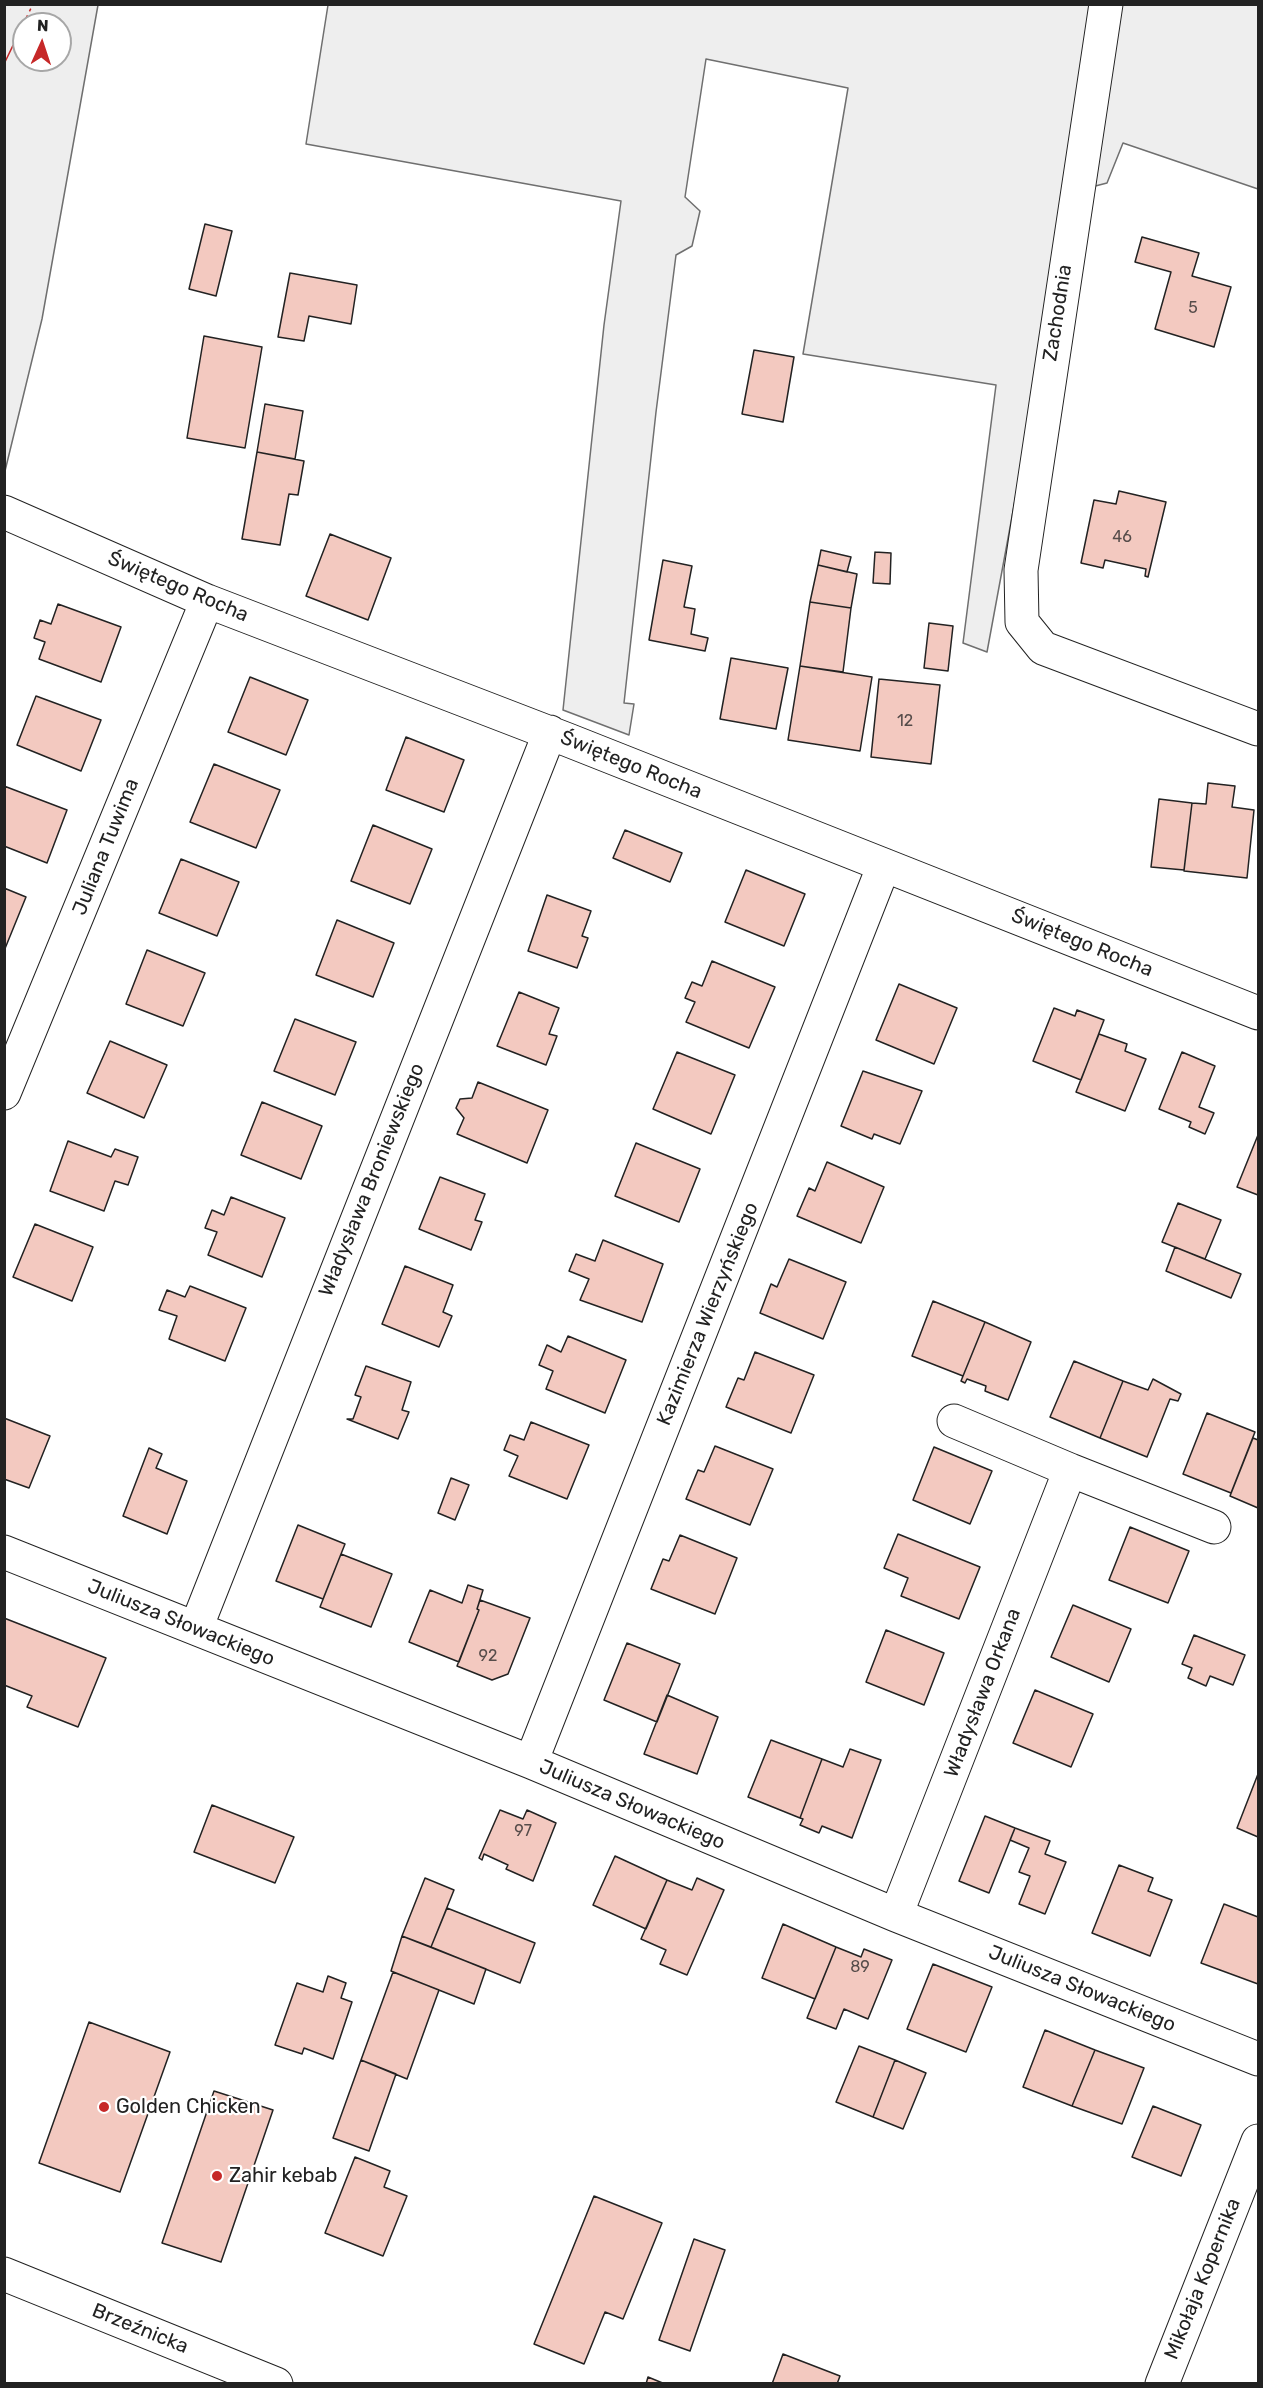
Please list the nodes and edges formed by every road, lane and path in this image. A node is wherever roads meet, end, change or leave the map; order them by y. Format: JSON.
{"nodes":[{"id":1,"x":1106,"y":4,"type":"edge"},
{"id":2,"x":4,"y":512,"type":"edge"},
{"id":3,"x":207,"y":601,"type":"junction"},
{"id":4,"x":1258,"y":729,"type":"edge"},
{"id":5,"x":550,"y":732,"type":"junction"},
{"id":6,"x":884,"y":865,"type":"junction"},
{"id":7,"x":1258,"y":1013,"type":"edge"},
{"id":8,"x":4,"y":1093,"type":"edge"},
{"id":9,"x":954,"y":1421,"type":"dead end"},
{"id":10,"x":1070,"y":1470,"type":"junction"},
{"id":11,"x":1214,"y":1527,"type":"dead end"},
{"id":12,"x":4,"y":1552,"type":"edge"},
{"id":13,"x":196,"y":1629,"type":"junction"},
{"id":14,"x":531,"y":1762,"type":"junction"},
{"id":15,"x":896,"y":1915,"type":"junction"},
{"id":16,"x":1258,"y":2059,"type":"edge"},
{"id":17,"x":1258,"y":2141,"type":"edge"},
{"id":18,"x":4,"y":2274,"type":"edge"},
{"id":19,"x":276,"y":2384,"type":"edge"},
{"id":20,"x":1162,"y":2384,"type":"edge"}],
"edges":[{"from":1,"to":4,"type":"street","name":"Zachodnia"},
{"from":2,"to":3,"type":"street","name":"Świętego Rocha"},
{"from":3,"to":5,"type":"street","name":"Świętego Rocha"},
{"from":3,"to":8,"type":"street","name":"Juliana Tuwima"},
{"from":5,"to":6,"type":"street","name":"Świętego Rocha"},
{"from":5,"to":13,"type":"street","name":"Władysława Broniewskiego"},
{"from":6,"to":7,"type":"street","name":"Świętego Rocha"},
{"from":6,"to":14,"type":"street","name":"Kazimierza Wierzyńskiego"},
{"from":9,"to":10,"type":"street"},
{"from":10,"to":11,"type":"street"},
{"from":10,"to":15,"type":"street","name":"Władysława Orkana"},
{"from":12,"to":13,"type":"street","name":"Juliusza Słowackiego"},
{"from":13,"to":14,"type":"street","name":"Juliusza Słowackiego"},
{"from":14,"to":15,"type":"street","name":"Juliusza Słowackiego"},
{"from":15,"to":16,"type":"street","name":"Juliusza Słowackiego"},
{"from":17,"to":20,"type":"street","name":"Mikołaja Kopernika"},
{"from":18,"to":19,"type":"street","name":"Brzeźnicka"}]}
